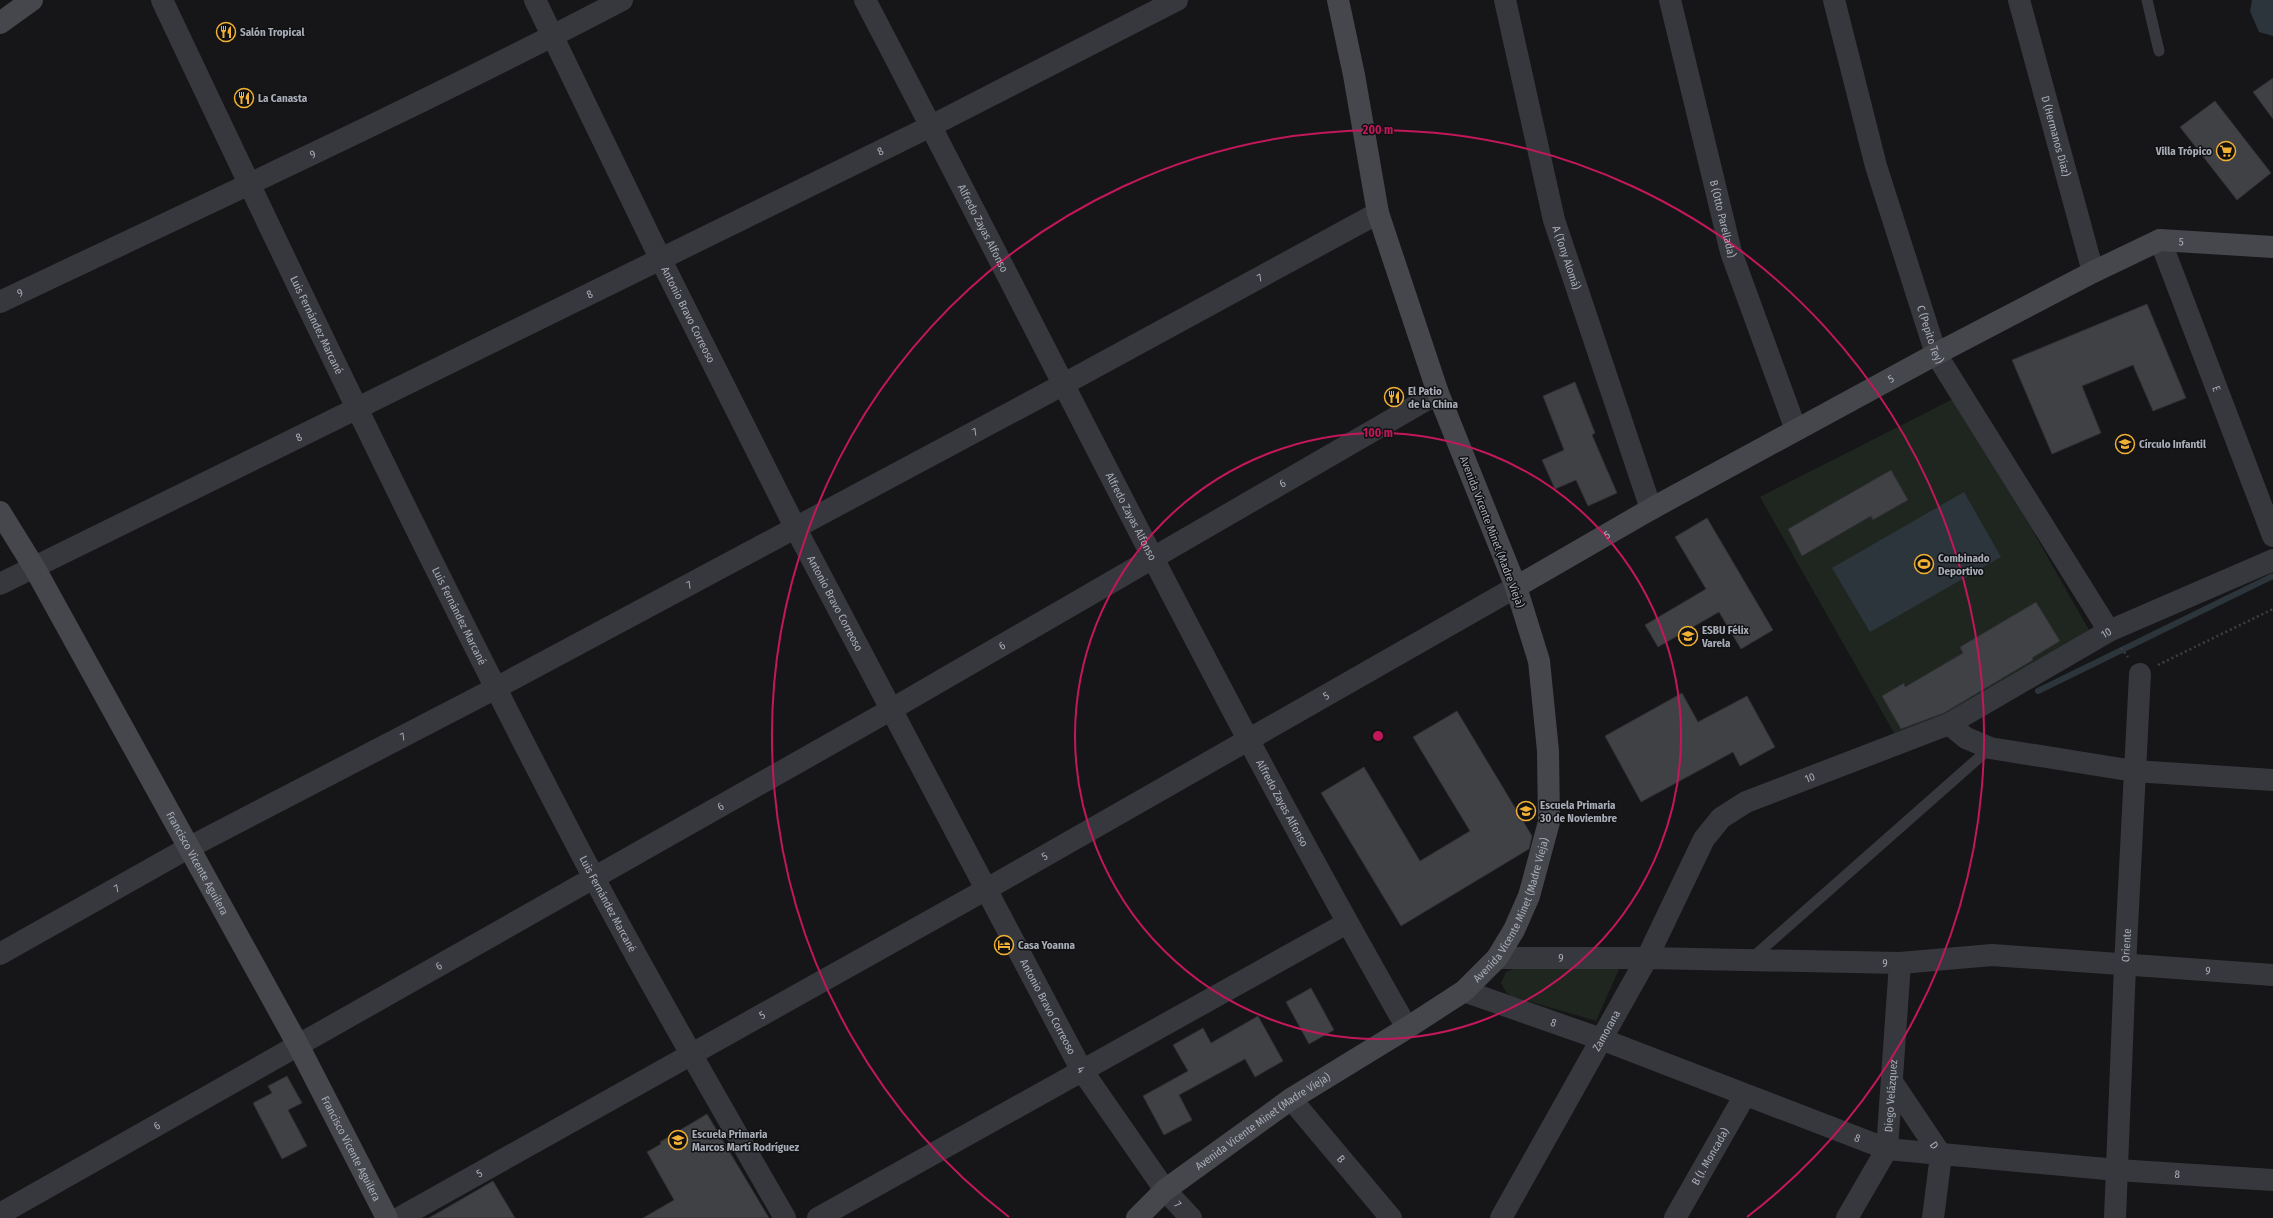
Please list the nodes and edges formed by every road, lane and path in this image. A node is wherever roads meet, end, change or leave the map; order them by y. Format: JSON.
{"nodes":[{"id":1,"x":32,"y":0,"type":"edge"},
{"id":2,"x":162,"y":0,"type":"edge"},
{"id":3,"x":535,"y":0,"type":"edge"},
{"id":4,"x":622,"y":0,"type":"edge"},
{"id":5,"x":865,"y":0,"type":"edge"},
{"id":6,"x":1177,"y":0,"type":"edge"},
{"id":7,"x":1338,"y":0,"type":"edge"},
{"id":8,"x":1505,"y":0,"type":"edge"},
{"id":9,"x":1670,"y":0,"type":"edge"},
{"id":10,"x":1834,"y":0,"type":"edge"},
{"id":11,"x":2019,"y":0,"type":"edge"},
{"id":12,"x":2147,"y":0,"type":"edge"},
{"id":13,"x":0,"y":23,"type":"edge"},
{"id":14,"x":553,"y":36,"type":"junction"},
{"id":15,"x":2159,"y":51,"type":"dead end"},
{"id":16,"x":931,"y":126,"type":"junction"},
{"id":17,"x":249,"y":184,"type":"junction"},
{"id":18,"x":1378,"y":213,"type":"junction"},
{"id":19,"x":2160,"y":240,"type":"junction"},
{"id":20,"x":2273,"y":247,"type":"edge"},
{"id":21,"x":661,"y":260,"type":"junction"},
{"id":22,"x":2093,"y":272,"type":"junction"},
{"id":23,"x":0,"y":302,"type":"edge"},
{"id":24,"x":1936,"y":354,"type":"junction"},
{"id":25,"x":1064,"y":384,"type":"junction"},
{"id":26,"x":1438,"y":393,"type":"junction"},
{"id":27,"x":358,"y":409,"type":"junction"},
{"id":28,"x":1796,"y":430,"type":"junction"},
{"id":29,"x":1651,"y":508,"type":"junction"},
{"id":30,"x":0,"y":512,"type":"edge"},
{"id":31,"x":794,"y":527,"type":"junction"},
{"id":32,"x":2273,"y":536,"type":"edge"},
{"id":33,"x":1153,"y":557,"type":"junction"},
{"id":34,"x":2273,"y":560,"type":"edge"},
{"id":35,"x":34,"y":567,"type":"junction"},
{"id":36,"x":0,"y":584,"type":"edge"},
{"id":37,"x":1516,"y":587,"type":"junction"},
{"id":38,"x":2273,"y":609,"type":"edge"},
{"id":39,"x":2109,"y":631,"type":"junction"},
{"id":40,"x":2140,"y":674,"type":"junction"},
{"id":41,"x":496,"y":688,"type":"junction"},
{"id":42,"x":892,"y":709,"type":"junction"},
{"id":43,"x":1949,"y":724,"type":"junction"},
{"id":44,"x":1250,"y":740,"type":"junction"},
{"id":45,"x":1990,"y":748,"type":"junction"},
{"id":46,"x":2134,"y":771,"type":"junction"},
{"id":47,"x":2273,"y":780,"type":"edge"},
{"id":48,"x":1704,"y":839,"type":"joint"},
{"id":49,"x":188,"y":848,"type":"junction"},
{"id":50,"x":594,"y":877,"type":"junction"},
{"id":51,"x":985,"y":890,"type":"junction"},
{"id":52,"x":1347,"y":923,"type":"junction"},
{"id":53,"x":0,"y":954,"type":"edge"},
{"id":54,"x":1497,"y":958,"type":"junction"},
{"id":55,"x":1647,"y":958,"type":"junction"},
{"id":56,"x":1748,"y":961,"type":"junction"},
{"id":57,"x":1900,"y":963,"type":"junction"},
{"id":58,"x":2124,"y":966,"type":"junction"},
{"id":59,"x":2273,"y":975,"type":"edge"},
{"id":60,"x":1464,"y":991,"type":"junction"},
{"id":61,"x":1408,"y":1028,"type":"junction"},
{"id":62,"x":1600,"y":1039,"type":"junction"},
{"id":63,"x":298,"y":1045,"type":"junction"},
{"id":64,"x":691,"y":1054,"type":"junction"},
{"id":65,"x":1081,"y":1069,"type":"junction"},
{"id":66,"x":1892,"y":1082,"type":"junction"},
{"id":67,"x":1745,"y":1095,"type":"junction"},
{"id":68,"x":1291,"y":1099,"type":"junction"},
{"id":69,"x":1887,"y":1149,"type":"junction"},
{"id":70,"x":1941,"y":1155,"type":"junction"},
{"id":71,"x":2117,"y":1170,"type":"junction"},
{"id":72,"x":2273,"y":1180,"type":"edge"},
{"id":73,"x":1166,"y":1190,"type":"junction"},
{"id":74,"x":0,"y":1214,"type":"edge"},
{"id":75,"x":388,"y":1218,"type":"edge"},
{"id":76,"x":399,"y":1218,"type":"edge"},
{"id":77,"x":785,"y":1218,"type":"edge"},
{"id":78,"x":818,"y":1218,"type":"edge"},
{"id":79,"x":1136,"y":1218,"type":"edge"},
{"id":80,"x":1192,"y":1218,"type":"edge"},
{"id":81,"x":1391,"y":1218,"type":"edge"},
{"id":82,"x":1501,"y":1218,"type":"edge"},
{"id":83,"x":1675,"y":1218,"type":"edge"},
{"id":84,"x":1847,"y":1218,"type":"edge"},
{"id":85,"x":1933,"y":1218,"type":"edge"},
{"id":86,"x":2115,"y":1218,"type":"edge"}],
"edges":[{"from":1,"to":13,"type":"main road"},
{"from":2,"to":17,"type":"street","name":"Luis Fernández Marcané"},
{"from":3,"to":14,"type":"street","name":"Antonio Bravo Correoso"},
{"from":4,"to":14,"type":"street","name":"9"},
{"from":5,"to":16,"type":"street","name":"Alfredo Zayas Alfonso"},
{"from":6,"to":16,"type":"street","name":"8"},
{"from":7,"to":18,"type":"main road","name":"Avenida Vicente Minet (Madre Vieja)"},
{"from":8,"to":29,"type":"street","name":"A (Tony Alomá)"},
{"from":9,"to":28,"type":"street","name":"B (Otto Parellada)"},
{"from":10,"to":24,"type":"street","name":"C (Pepito Tey)"},
{"from":11,"to":22,"type":"street","name":"D (Hermanos Díaz)"},
{"from":12,"to":15,"type":"lane"},
{"from":14,"to":17,"type":"street","name":"9"},
{"from":14,"to":21,"type":"street","name":"Antonio Bravo Correoso"},
{"from":16,"to":21,"type":"street","name":"8"},
{"from":16,"to":25,"type":"street","name":"Alfredo Zayas Alfonso"},
{"from":17,"to":23,"type":"street","name":"9"},
{"from":17,"to":27,"type":"street","name":"Luis Fernández Marcané"},
{"from":18,"to":25,"type":"street","name":"7"},
{"from":18,"to":26,"type":"main road","name":"Avenida Vicente Minet (Madre Vieja)"},
{"from":19,"to":20,"type":"main road","name":"5"},
{"from":19,"to":22,"type":"main road","name":"5"},
{"from":19,"to":32,"type":"street","name":"E"},
{"from":21,"to":27,"type":"street","name":"8"},
{"from":21,"to":31,"type":"street","name":"Antonio Bravo Correoso"},
{"from":22,"to":24,"type":"main road","name":"5"},
{"from":24,"to":28,"type":"main road","name":"5"},
{"from":24,"to":39,"type":"street","name":"C (Pepito Tey)"},
{"from":25,"to":31,"type":"street","name":"7"},
{"from":25,"to":33,"type":"street","name":"Alfredo Zayas Alfonso"},
{"from":26,"to":33,"type":"street","name":"6"},
{"from":26,"to":37,"type":"main road","name":"Avenida Vicente Minet (Madre Vieja)"},
{"from":27,"to":35,"type":"street","name":"8"},
{"from":27,"to":41,"type":"street","name":"Luis Fernández Marcané"},
{"from":28,"to":29,"type":"main road","name":"5"},
{"from":29,"to":37,"type":"main road","name":"5"},
{"from":30,"to":35,"type":"main road","name":"Francisco Vicente Aguilera"},
{"from":31,"to":41,"type":"street","name":"7"},
{"from":31,"to":42,"type":"street","name":"Antonio Bravo Correoso"},
{"from":33,"to":42,"type":"street","name":"6"},
{"from":33,"to":44,"type":"street","name":"Alfredo Zayas Alfonso"},
{"from":34,"to":39,"type":"street","name":"10"},
{"from":35,"to":36,"type":"street","name":"8"},
{"from":35,"to":49,"type":"main road","name":"Francisco Vicente Aguilera"},
{"from":37,"to":44,"type":"street","name":"5"},
{"from":37,"to":54,"type":"main road","name":"Avenida Vicente Minet (Madre Vieja)"},
{"from":38,"to":40,"type":"path"},
{"from":39,"to":40,"type":"path"},
{"from":39,"to":43,"type":"street","name":"10"},
{"from":40,"to":46,"type":"street","name":"Oriente"},
{"from":41,"to":49,"type":"street","name":"7"},
{"from":41,"to":50,"type":"street","name":"Luis Fernández Marcané"},
{"from":42,"to":50,"type":"street","name":"6"},
{"from":42,"to":51,"type":"street","name":"Antonio Bravo Correoso"},
{"from":43,"to":45,"type":"street"},
{"from":43,"to":48,"type":"street","name":"10"},
{"from":44,"to":51,"type":"street","name":"5"},
{"from":44,"to":52,"type":"street","name":"Alfredo Zayas Alfonso"},
{"from":45,"to":46,"type":"street"},
{"from":45,"to":56,"type":"lane"},
{"from":46,"to":47,"type":"street"},
{"from":46,"to":58,"type":"street","name":"Oriente"},
{"from":48,"to":55,"type":"street","name":"Zamorana"},
{"from":49,"to":53,"type":"street","name":"7"},
{"from":49,"to":63,"type":"main road","name":"Francisco Vicente Aguilera"},
{"from":50,"to":63,"type":"street","name":"6"},
{"from":50,"to":64,"type":"street","name":"Luis Fernández Marcané"},
{"from":51,"to":64,"type":"street","name":"5"},
{"from":51,"to":65,"type":"street","name":"Antonio Bravo Correoso"},
{"from":52,"to":61,"type":"street","name":"Alfredo Zayas Alfonso"},
{"from":52,"to":65,"type":"street","name":"4"},
{"from":54,"to":55,"type":"street","name":"9"},
{"from":54,"to":60,"type":"main road","name":"Avenida Vicente Minet (Madre Vieja)"},
{"from":55,"to":56,"type":"street","name":"9"},
{"from":55,"to":62,"type":"street","name":"Zamorana"},
{"from":56,"to":57,"type":"street","name":"9"},
{"from":57,"to":58,"type":"street","name":"9"},
{"from":57,"to":66,"type":"street","name":"Diego Velázquez"},
{"from":58,"to":59,"type":"street","name":"9"},
{"from":58,"to":71,"type":"street","name":"Oriente"},
{"from":60,"to":61,"type":"main road","name":"Avenida Vicente Minet (Madre Vieja)"},
{"from":60,"to":62,"type":"street","name":"8"},
{"from":61,"to":68,"type":"main road","name":"Avenida Vicente Minet (Madre Vieja)"},
{"from":62,"to":67,"type":"street","name":"8"},
{"from":62,"to":82,"type":"street","name":"Zamorana"},
{"from":63,"to":74,"type":"street","name":"6"},
{"from":63,"to":75,"type":"main road","name":"Francisco Vicente Aguilera"},
{"from":64,"to":76,"type":"street","name":"5"},
{"from":64,"to":77,"type":"street","name":"Luis Fernández Marcané"},
{"from":65,"to":73,"type":"street","name":"Antonio Bravo Correoso"},
{"from":65,"to":78,"type":"street","name":"4"},
{"from":66,"to":69,"type":"street","name":"Diego Velázquez"},
{"from":66,"to":70,"type":"street","name":"D"},
{"from":67,"to":69,"type":"street","name":"8"},
{"from":67,"to":83,"type":"street","name":"B (I. Moncada)"},
{"from":68,"to":73,"type":"main road","name":"Avenida Vicente Minet (Madre Vieja)"},
{"from":68,"to":81,"type":"street","name":"B"},
{"from":69,"to":70,"type":"street","name":"8"},
{"from":69,"to":84,"type":"street","name":"Diego Velázquez"},
{"from":70,"to":71,"type":"street","name":"8"},
{"from":70,"to":85,"type":"street","name":"D"},
{"from":71,"to":72,"type":"street","name":"8"},
{"from":71,"to":86,"type":"street","name":"Oriente"},
{"from":73,"to":79,"type":"main road","name":"Avenida Vicente Minet (Madre Vieja)"},
{"from":73,"to":80,"type":"street","name":"7"}]}
